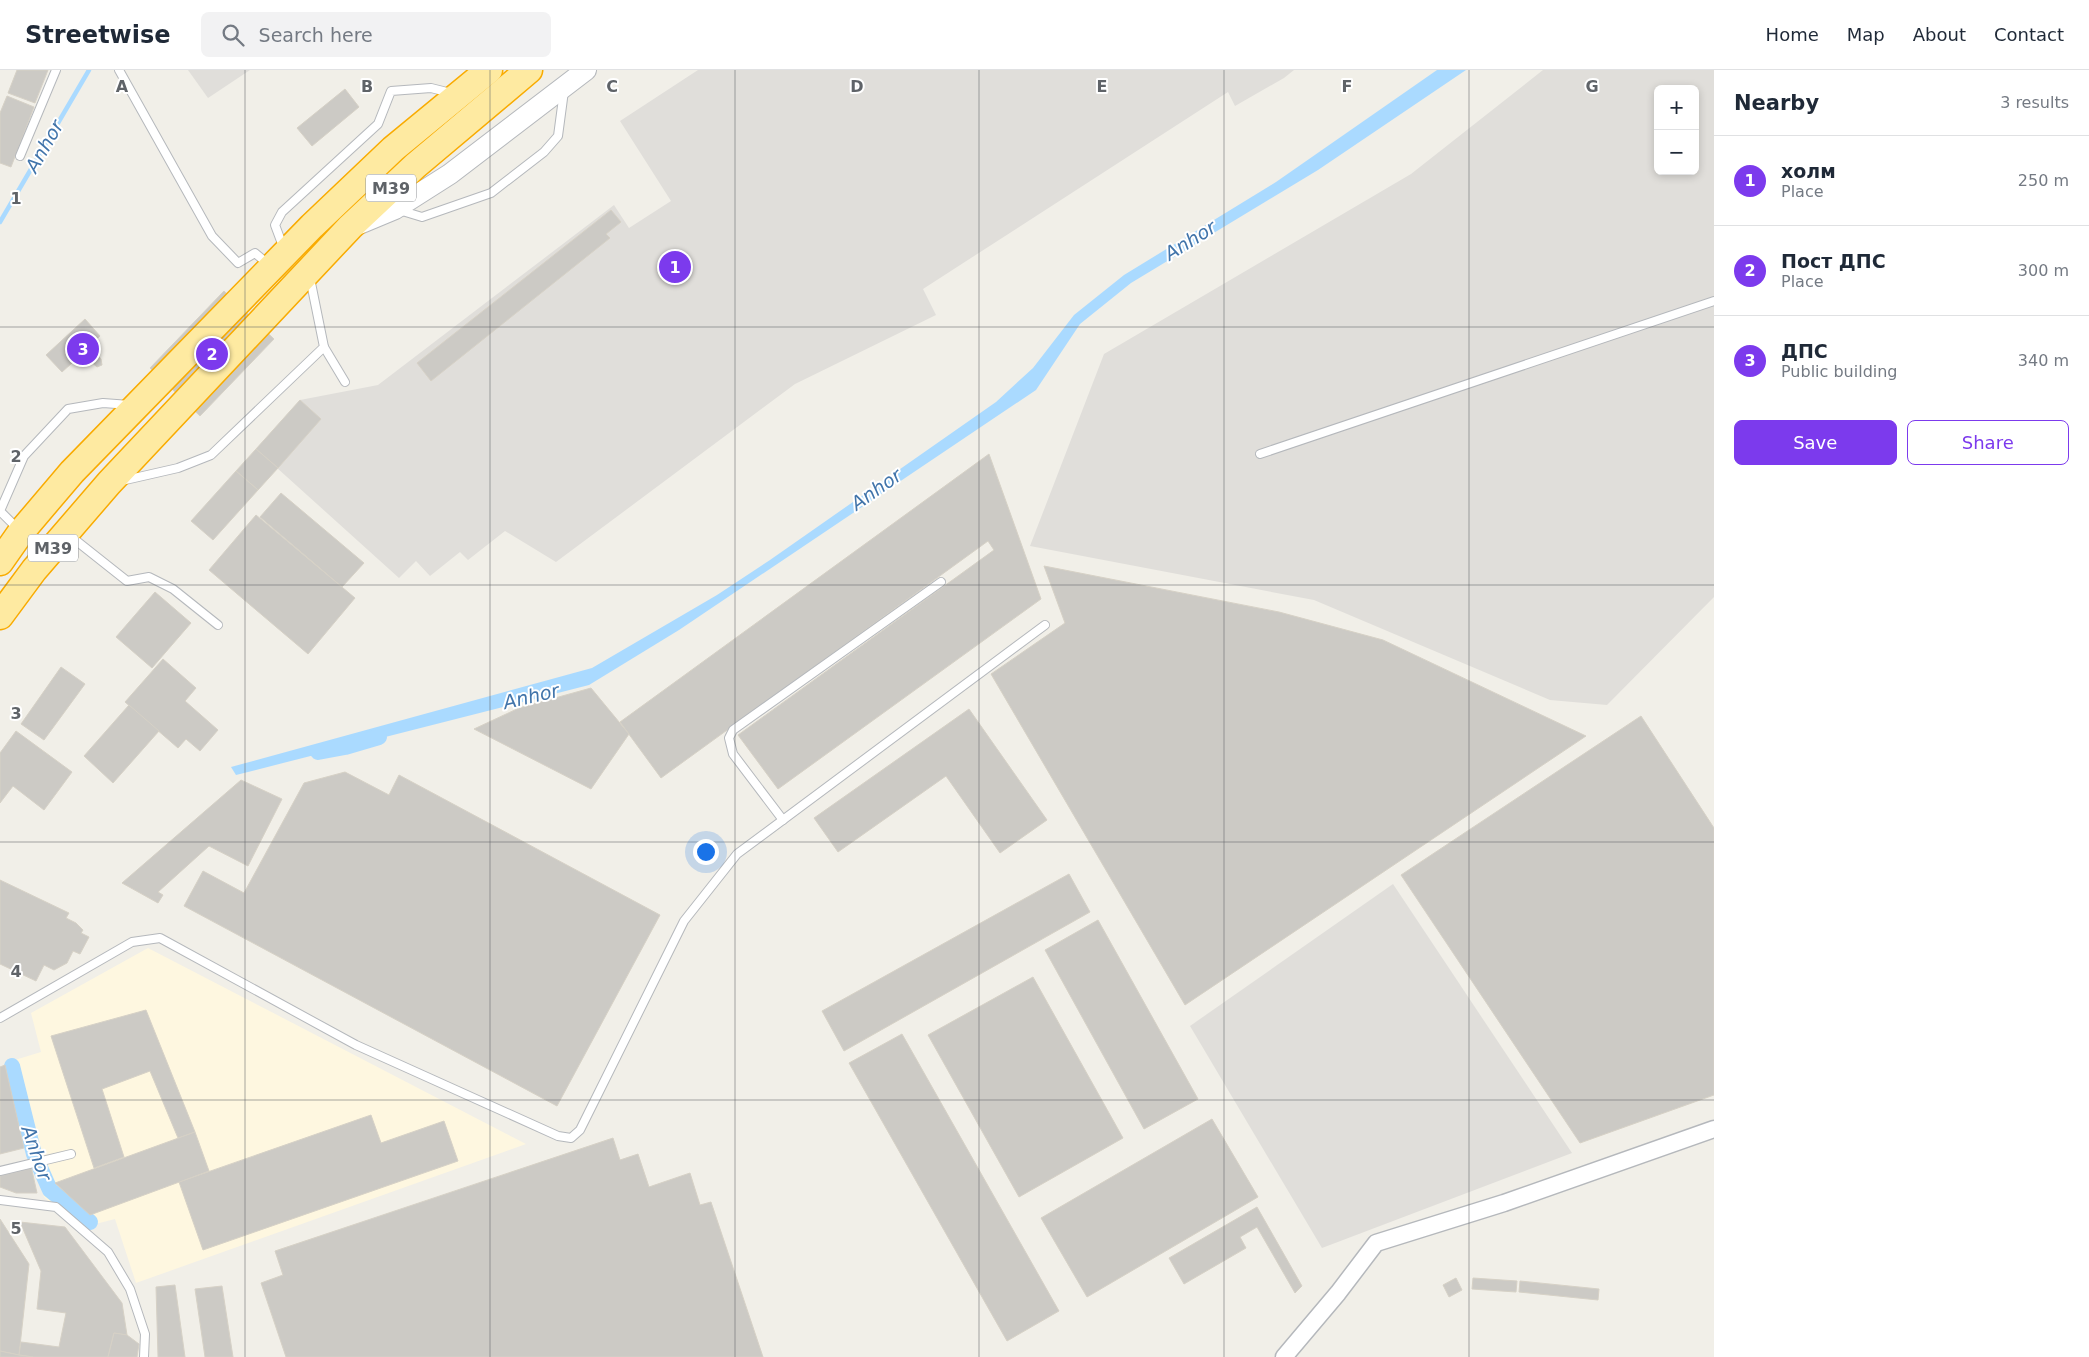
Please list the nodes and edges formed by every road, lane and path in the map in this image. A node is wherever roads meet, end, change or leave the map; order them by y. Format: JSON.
{"nodes":[{"id":1,"x":56,"y":70,"type":"edge"},
{"id":2,"x":119,"y":70,"type":"edge"},
{"id":3,"x":489,"y":70,"type":"edge"},
{"id":4,"x":530,"y":70,"type":"edge"},
{"id":5,"x":586,"y":70,"type":"edge"},
{"id":6,"x":565,"y":84,"type":"junction"},
{"id":7,"x":458,"y":94,"type":"junction"},
{"id":8,"x":20,"y":156,"type":"dead end"},
{"id":9,"x":395,"y":209,"type":"junction"},
{"id":10,"x":350,"y":227,"type":"junction"},
{"id":11,"x":279,"y":260,"type":"junction"},
{"id":12,"x":309,"y":271,"type":"junction"},
{"id":13,"x":1714,"y":301,"type":"edge"},
{"id":14,"x":324,"y":347,"type":"junction"},
{"id":15,"x":345,"y":382,"type":"dead end"},
{"id":16,"x":137,"y":405,"type":"junction"},
{"id":17,"x":1260,"y":454,"type":"dead end"},
{"id":18,"x":109,"y":483,"type":"junction"},
{"id":19,"x":21,"y":532,"type":"junction"},
{"id":20,"x":65,"y":532,"type":"junction"},
{"id":21,"x":0,"y":548,"type":"edge"},
{"id":22,"x":0,"y":562,"type":"edge"},
{"id":23,"x":942,"y":582,"type":"dead end"},
{"id":24,"x":0,"y":616,"type":"edge"},
{"id":25,"x":218,"y":625,"type":"dead end"},
{"id":26,"x":1045,"y":625,"type":"dead end"},
{"id":27,"x":783,"y":820,"type":"junction"},
{"id":28,"x":0,"y":1018,"type":"edge"},
{"id":29,"x":1714,"y":1129,"type":"edge"},
{"id":30,"x":71,"y":1154,"type":"dead end"},
{"id":31,"x":0,"y":1170,"type":"edge"},
{"id":32,"x":0,"y":1200,"type":"edge"},
{"id":33,"x":144,"y":1357,"type":"edge"},
{"id":34,"x":1284,"y":1357,"type":"edge"}],
"edges":[{"from":1,"to":8,"type":"lane"},
{"from":2,"to":11,"type":"lane"},
{"from":3,"to":7,"type":"highway","number":"M39"},
{"from":4,"to":10,"type":"highway","number":"M39"},
{"from":5,"to":6,"type":"street","number":"M39"},
{"from":6,"to":9,"type":"street","number":"M39"},
{"from":6,"to":9,"type":"lane"},
{"from":7,"to":11,"type":"highway","number":"M39"},
{"from":7,"to":11,"type":"lane"},
{"from":9,"to":10,"type":"street","number":"M39"},
{"from":10,"to":12,"type":"highway","number":"M39"},
{"from":11,"to":16,"type":"highway","number":"M39"},
{"from":12,"to":14,"type":"lane"},
{"from":12,"to":18,"type":"highway","number":"M39"},
{"from":13,"to":17,"type":"lane"},
{"from":14,"to":15,"type":"lane"},
{"from":14,"to":18,"type":"lane"},
{"from":16,"to":19,"type":"highway","number":"M39"},
{"from":16,"to":19,"type":"lane"},
{"from":18,"to":20,"type":"highway","number":"M39"},
{"from":19,"to":21,"type":"highway","number":"M39"},
{"from":19,"to":22,"type":"highway"},
{"from":20,"to":24,"type":"highway","number":"M39"},
{"from":20,"to":25,"type":"lane"},
{"from":23,"to":27,"type":"lane"},
{"from":26,"to":27,"type":"lane"},
{"from":27,"to":28,"type":"lane"},
{"from":29,"to":34,"type":"street"},
{"from":30,"to":31,"type":"lane"},
{"from":32,"to":33,"type":"lane"}]}
